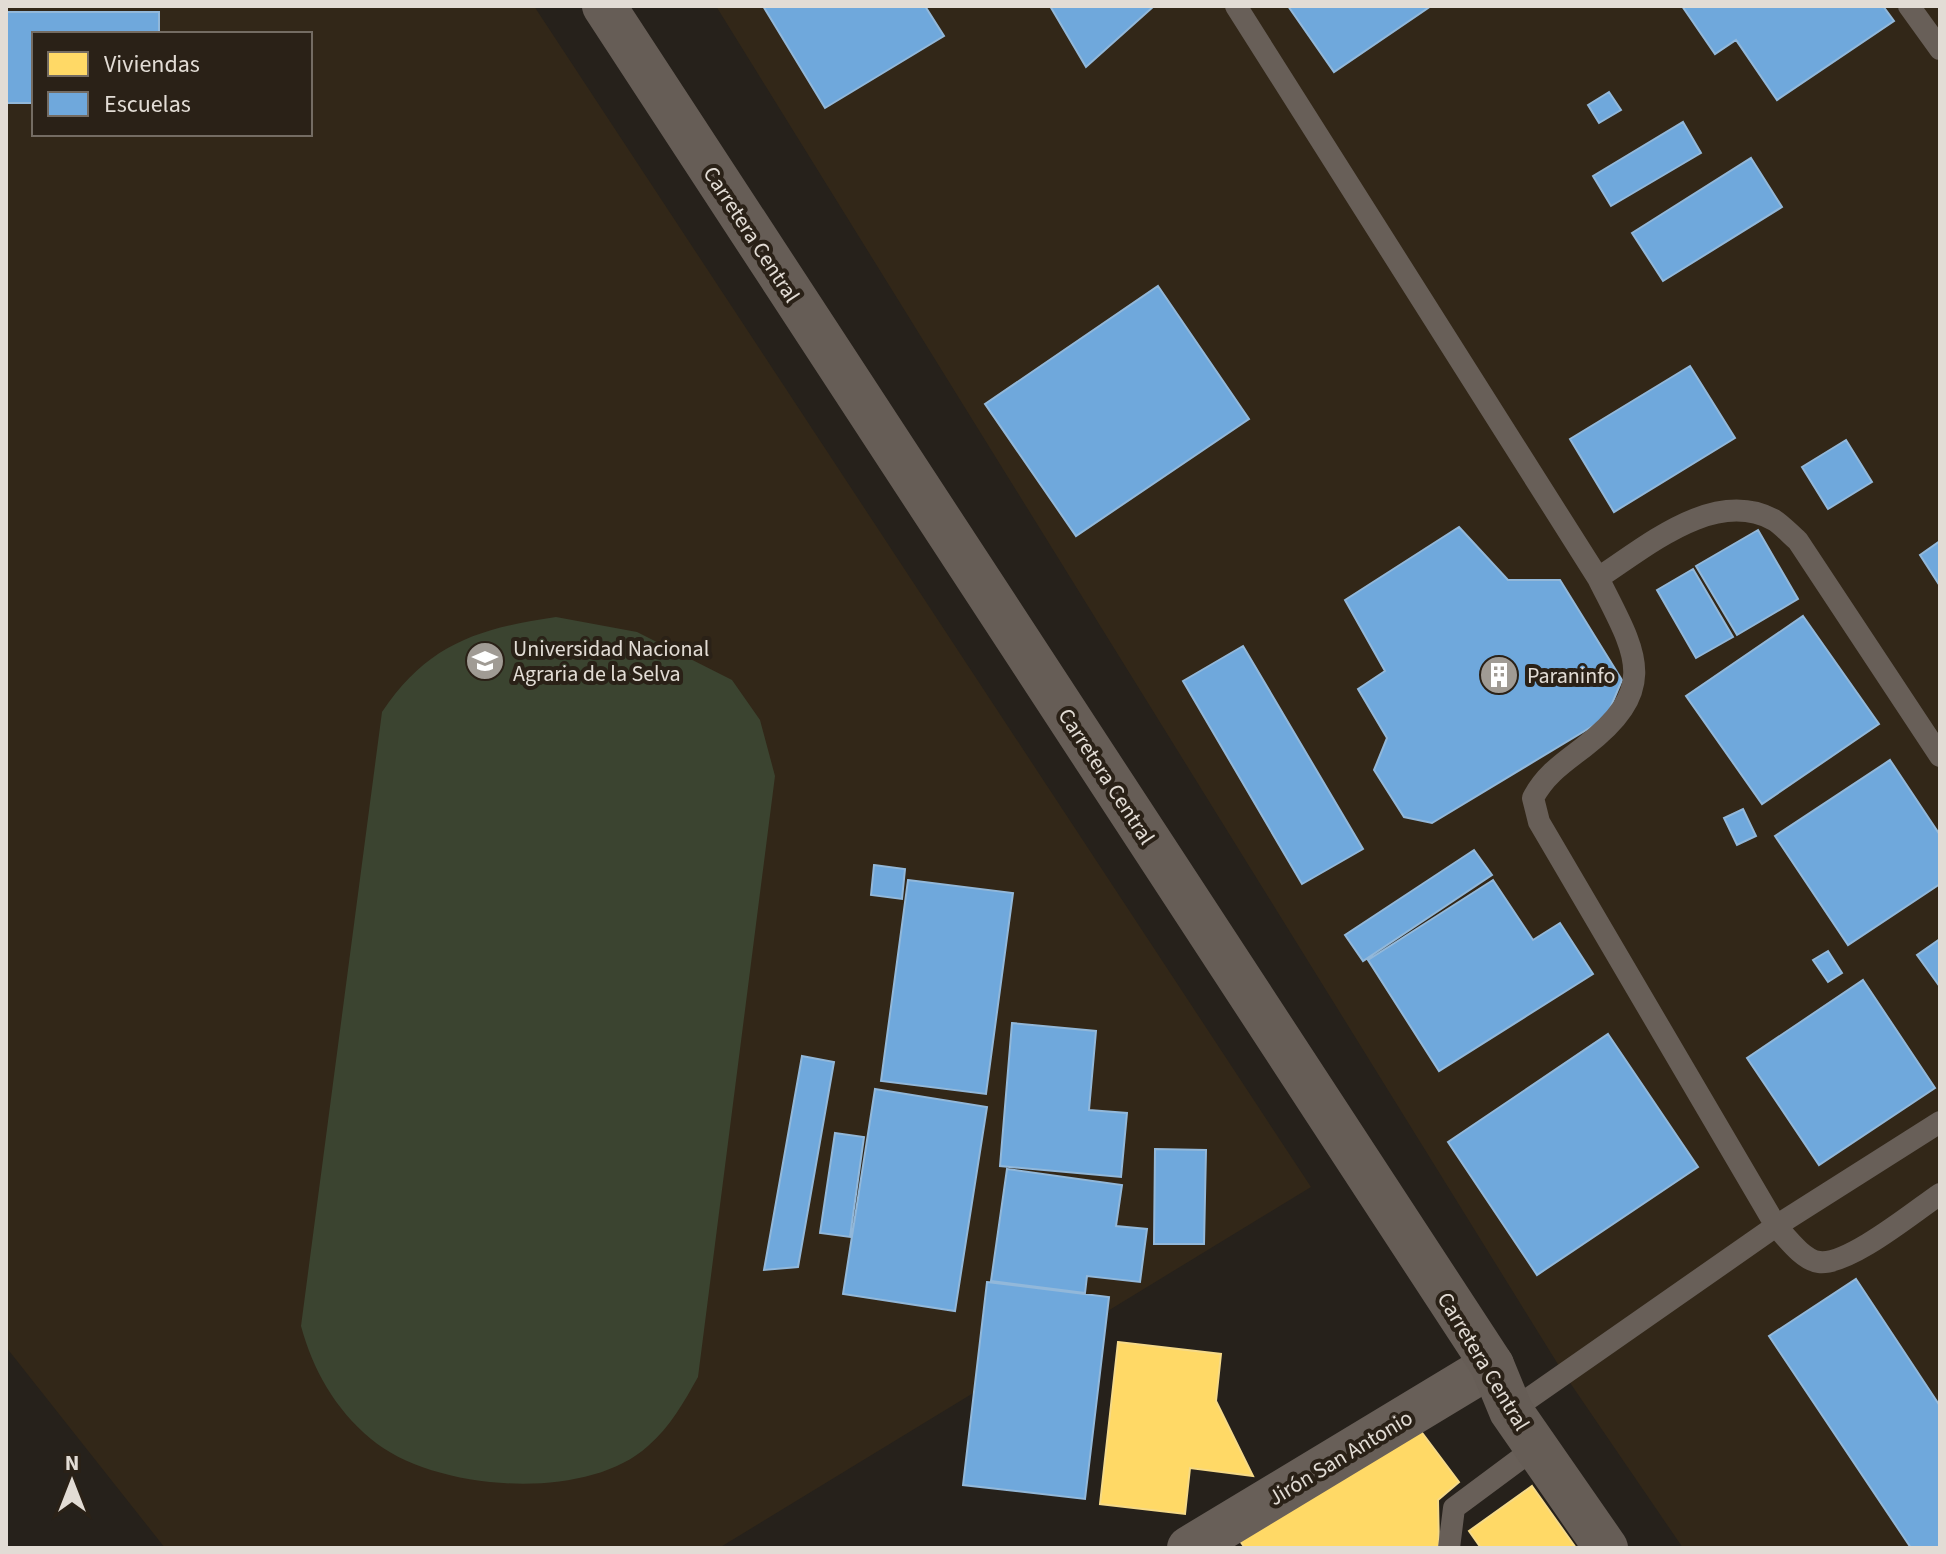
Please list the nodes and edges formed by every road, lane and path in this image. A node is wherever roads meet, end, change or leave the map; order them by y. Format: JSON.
{"nodes":[{"id":1,"x":604,"y":6,"type":"edge"},
{"id":2,"x":1236,"y":6,"type":"edge"},
{"id":3,"x":1909,"y":6,"type":"edge"},
{"id":4,"x":1940,"y":49,"type":"edge"},
{"id":5,"x":1598,"y":578,"type":"junction"},
{"id":6,"x":1940,"y":756,"type":"edge"},
{"id":7,"x":1940,"y":1122,"type":"edge"},
{"id":8,"x":1940,"y":1194,"type":"edge"},
{"id":9,"x":1776,"y":1226,"type":"junction"},
{"id":10,"x":1492,"y":1365,"type":"junction"},
{"id":11,"x":1511,"y":1411,"type":"junction"},
{"id":12,"x":1536,"y":1447,"type":"junction"},
{"id":13,"x":1189,"y":1548,"type":"edge"},
{"id":14,"x":1449,"y":1548,"type":"edge"},
{"id":15,"x":1606,"y":1548,"type":"edge"}],
"edges":[{"from":1,"to":10,"type":"highway","name":"Carretera Central"},
{"from":2,"to":5,"type":"lane"},
{"from":3,"to":4,"type":"lane"},
{"from":5,"to":6,"type":"lane"},
{"from":5,"to":9,"type":"lane"},
{"from":7,"to":9,"type":"lane"},
{"from":8,"to":9,"type":"lane"},
{"from":9,"to":11,"type":"lane"},
{"from":10,"to":11,"type":"highway","name":"Carretera Central"},
{"from":10,"to":13,"type":"street","name":"Jirón San Antonio"},
{"from":11,"to":12,"type":"highway","name":"Carretera Central"},
{"from":12,"to":14,"type":"lane"},
{"from":12,"to":15,"type":"highway","name":"Carretera Central"}]}
